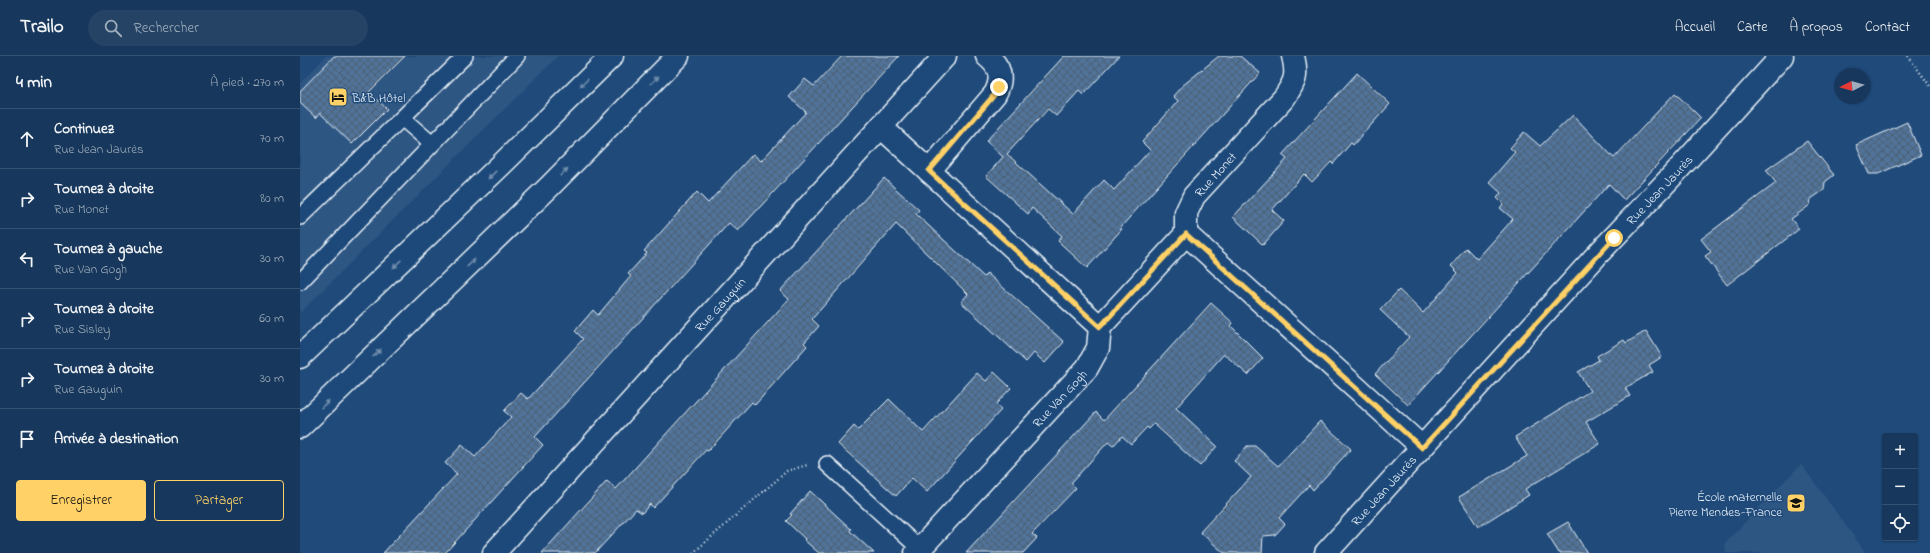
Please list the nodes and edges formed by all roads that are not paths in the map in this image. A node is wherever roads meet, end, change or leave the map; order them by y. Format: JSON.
{"nodes":[{"id":1,"x":465,"y":56,"type":"edge"},
{"id":2,"x":517,"y":56,"type":"edge"},
{"id":3,"x":612,"y":56,"type":"edge"},
{"id":4,"x":678,"y":56,"type":"edge"},
{"id":5,"x":945,"y":56,"type":"edge"},
{"id":6,"x":987,"y":56,"type":"edge"},
{"id":7,"x":1294,"y":56,"type":"edge"},
{"id":8,"x":1782,"y":56,"type":"edge"},
{"id":9,"x":402,"y":118,"type":"junction"},
{"id":10,"x":881,"y":127,"type":"junction"},
{"id":11,"x":432,"y":144,"type":"junction"},
{"id":12,"x":929,"y":171,"type":"junction"},
{"id":13,"x":300,"y":217,"type":"edge"},
{"id":14,"x":1186,"y":234,"type":"junction"},
{"id":15,"x":300,"y":282,"type":"edge"},
{"id":16,"x":1100,"y":327,"type":"junction"},
{"id":17,"x":300,"y":356,"type":"edge"},
{"id":18,"x":300,"y":427,"type":"edge"},
{"id":19,"x":1422,"y":448,"type":"junction"},
{"id":20,"x":827,"y":464,"type":"road end"},
{"id":21,"x":918,"y":551,"type":"edge"},
{"id":22,"x":494,"y":553,"type":"edge"},
{"id":23,"x":1326,"y":553,"type":"edge"}],
"edges":[{"from":1,"to":9,"type":"lane"},
{"from":2,"to":11,"type":"lane"},
{"from":3,"to":17,"type":"main road","one_way":true},
{"from":18,"to":4,"type":"main road","one_way":true},
{"from":5,"to":10,"type":"main road","name":"Rue Gauguin"},
{"from":6,"to":12,"type":"main road"},
{"from":7,"to":14,"type":"main road","name":"Rue Monet"},
{"from":8,"to":19,"type":"main road","name":"Rue Jean Jaurès"},
{"from":9,"to":11,"type":"lane"},
{"from":9,"to":13,"type":"lane"},
{"from":10,"to":12,"type":"main road"},
{"from":10,"to":22,"type":"main road","name":"Rue Gauguin"},
{"from":11,"to":15,"type":"lane"},
{"from":12,"to":16,"type":"main road"},
{"from":14,"to":16,"type":"main road"},
{"from":14,"to":19,"type":"main road"},
{"from":16,"to":21,"type":"main road","name":"Rue Van Gogh"},
{"from":19,"to":23,"type":"main road","name":"Rue Jean Jaurès"},
{"from":20,"to":21,"type":"lane"}]}
